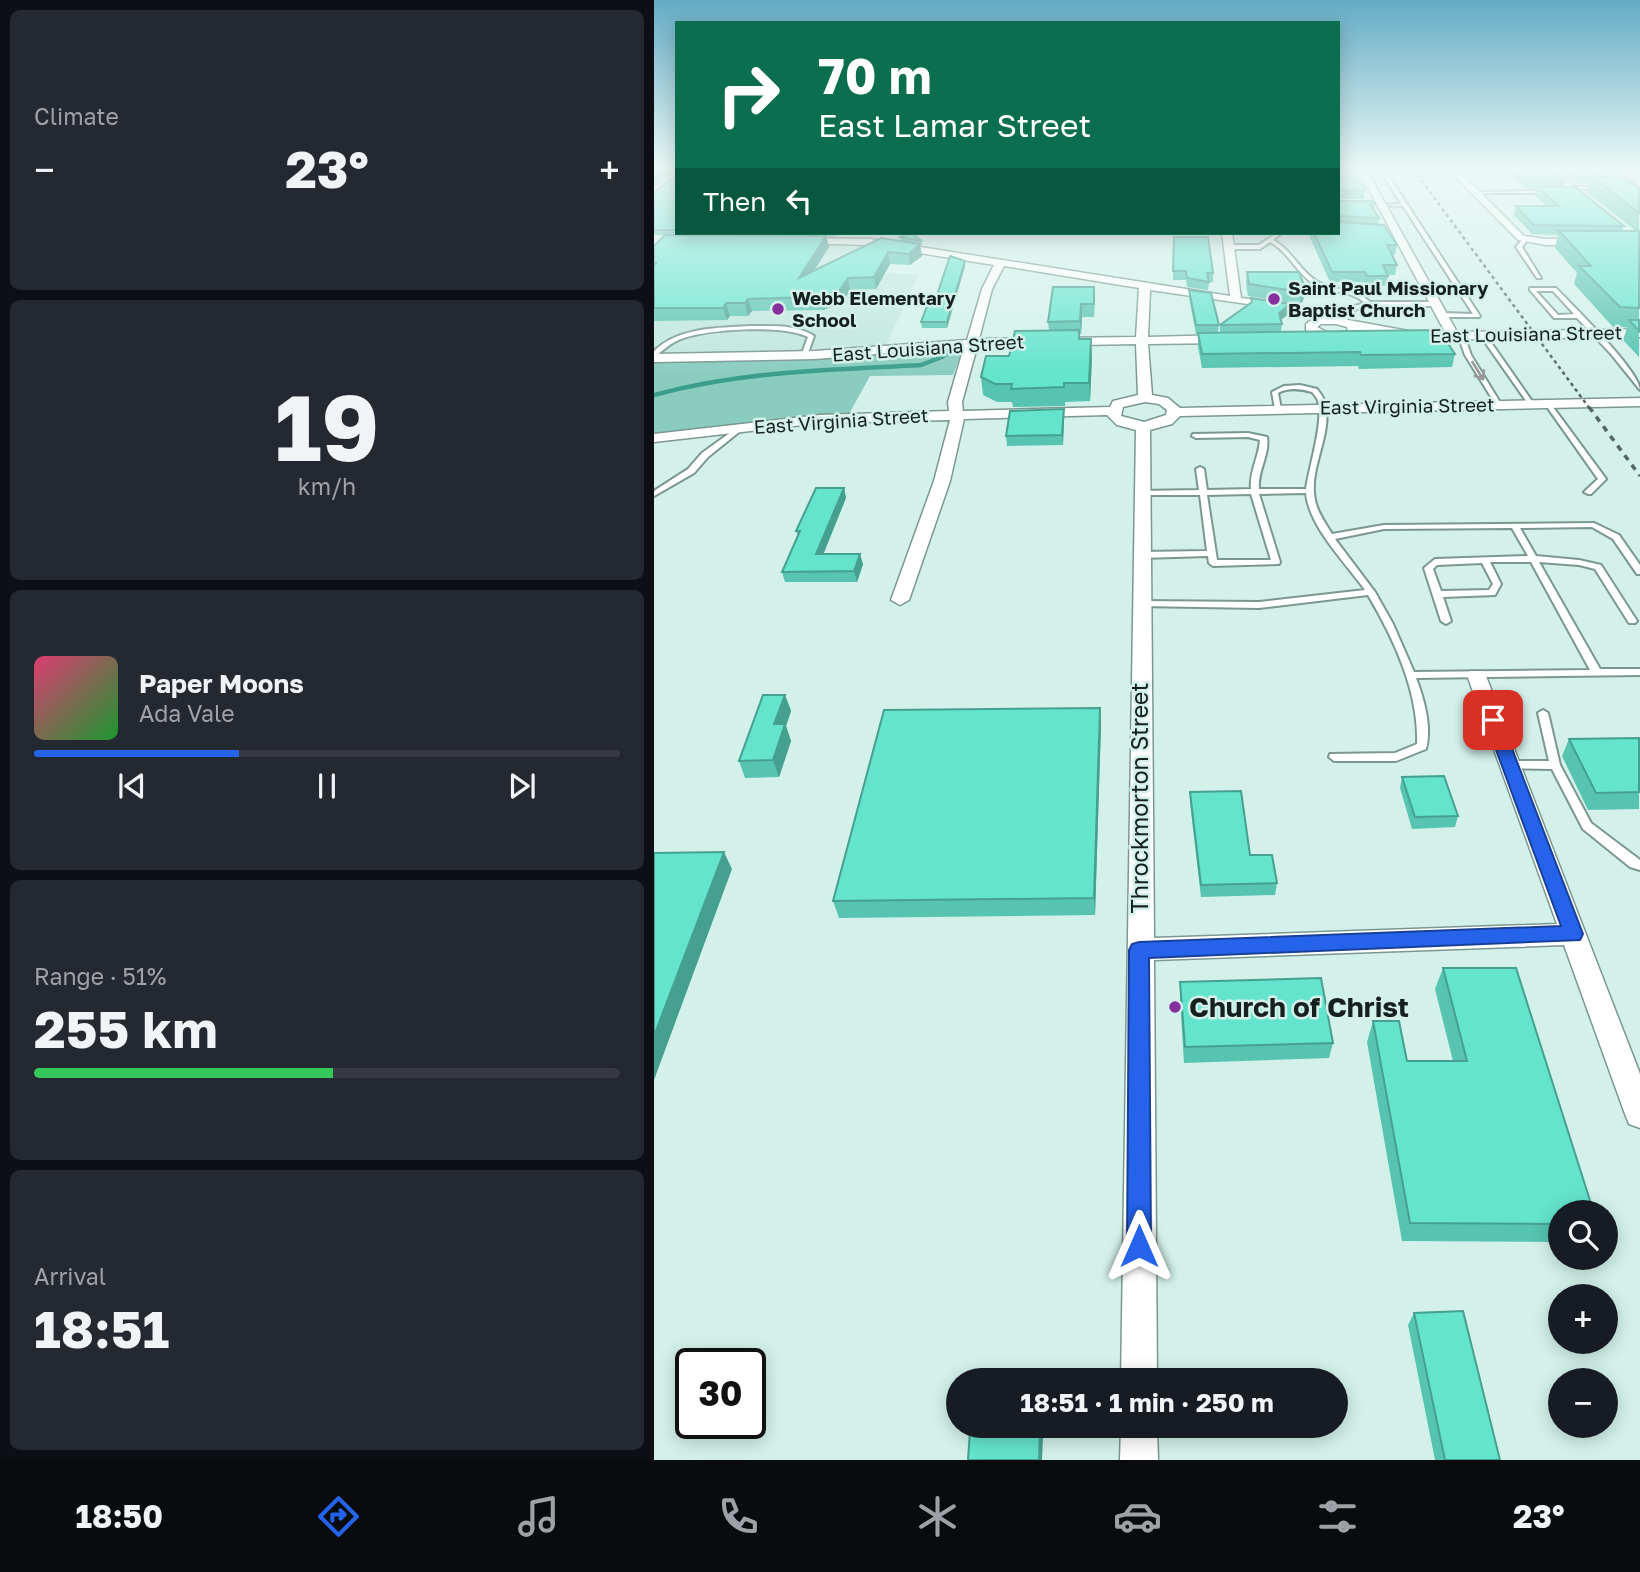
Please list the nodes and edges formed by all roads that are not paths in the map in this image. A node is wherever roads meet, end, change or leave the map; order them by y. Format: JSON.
{"nodes":[{"id":1,"x":1228,"y":237,"type":"edge"},
{"id":2,"x":1275,"y":237,"type":"edge"},
{"id":3,"x":1399,"y":237,"type":"edge"},
{"id":4,"x":1425,"y":237,"type":"edge"},
{"id":5,"x":1521,"y":237,"type":"edge"},
{"id":6,"x":1526,"y":239,"type":"junction"},
{"id":7,"x":782,"y":241,"type":"edge"},
{"id":8,"x":1271,"y":241,"type":"junction"},
{"id":9,"x":1639,"y":242,"type":"edge"},
{"id":10,"x":1229,"y":247,"type":"junction"},
{"id":11,"x":1001,"y":262,"type":"junction"},
{"id":12,"x":1540,"y":277,"type":"dead end"},
{"id":13,"x":1145,"y":285,"type":"junction"},
{"id":14,"x":1236,"y":300,"type":"junction"},
{"id":15,"x":1369,"y":303,"type":"junction"},
{"id":16,"x":1436,"y":304,"type":"junction"},
{"id":17,"x":1277,"y":307,"type":"junction"},
{"id":18,"x":1443,"y":315,"type":"junction"},
{"id":19,"x":1579,"y":316,"type":"junction"},
{"id":20,"x":1343,"y":325,"type":"junction"},
{"id":21,"x":1305,"y":330,"type":"junction"},
{"id":22,"x":1594,"y":333,"type":"junction"},
{"id":23,"x":1639,"y":333,"type":"edge"},
{"id":24,"x":1457,"y":335,"type":"junction"},
{"id":25,"x":1483,"y":335,"type":"junction"},
{"id":26,"x":1142,"y":339,"type":"junction"},
{"id":27,"x":1243,"y":339,"type":"edge"},
{"id":28,"x":974,"y":343,"type":"junction"},
{"id":29,"x":654,"y":356,"type":"edge"},
{"id":30,"x":804,"y":356,"type":"junction"},
{"id":31,"x":1639,"y":388,"type":"edge"},
{"id":32,"x":1145,"y":398,"type":"junction"},
{"id":33,"x":1639,"y":402,"type":"edge"},
{"id":34,"x":1498,"y":404,"type":"junction"},
{"id":35,"x":1531,"y":404,"type":"junction"},
{"id":36,"x":1548,"y":404,"type":"junction"},
{"id":37,"x":1278,"y":408,"type":"junction"},
{"id":38,"x":1325,"y":408,"type":"junction"},
{"id":39,"x":1114,"y":411,"type":"junction"},
{"id":40,"x":1175,"y":412,"type":"junction"},
{"id":41,"x":957,"y":415,"type":"junction"},
{"id":42,"x":1143,"y":426,"type":"junction"},
{"id":43,"x":740,"y":428,"type":"junction"},
{"id":44,"x":1196,"y":436,"type":"dead end"},
{"id":45,"x":654,"y":438,"type":"edge"},
{"id":46,"x":1200,"y":469,"type":"dead end"},
{"id":47,"x":1307,"y":491,"type":"junction"},
{"id":48,"x":1255,"y":492,"type":"junction"},
{"id":49,"x":1588,"y":492,"type":"dead end"},
{"id":50,"x":1141,"y":493,"type":"junction"},
{"id":51,"x":654,"y":494,"type":"edge"},
{"id":52,"x":1202,"y":494,"type":"junction"},
{"id":53,"x":1515,"y":526,"type":"junction"},
{"id":54,"x":1331,"y":537,"type":"junction"},
{"id":55,"x":1212,"y":553,"type":"junction"},
{"id":56,"x":1141,"y":555,"type":"junction"},
{"id":57,"x":1534,"y":560,"type":"junction"},
{"id":58,"x":1485,"y":561,"type":"junction"},
{"id":59,"x":1639,"y":572,"type":"edge"},
{"id":60,"x":1371,"y":592,"type":"junction"},
{"id":61,"x":1438,"y":594,"type":"junction"},
{"id":62,"x":900,"y":600,"type":"dead end"},
{"id":63,"x":1140,"y":604,"type":"junction"},
{"id":64,"x":1446,"y":621,"type":"dead end"},
{"id":65,"x":1632,"y":621,"type":"dead end"},
{"id":66,"x":1639,"y":672,"type":"edge"},
{"id":67,"x":1597,"y":673,"type":"junction"},
{"id":68,"x":1477,"y":674,"type":"junction"},
{"id":69,"x":1411,"y":675,"type":"junction"},
{"id":70,"x":1543,"y":713,"type":"dead end"},
{"id":71,"x":1334,"y":757,"type":"dead end"},
{"id":72,"x":1509,"y":765,"type":"junction"},
{"id":73,"x":1555,"y":765,"type":"junction"},
{"id":74,"x":1639,"y":865,"type":"edge"},
{"id":75,"x":1573,"y":934,"type":"junction"},
{"id":76,"x":1139,"y":950,"type":"junction"},
{"id":77,"x":1639,"y":1114,"type":"edge"},
{"id":78,"x":1139,"y":1368,"type":"edge"},
{"id":79,"x":1139,"y":1438,"type":"edge"},
{"id":80,"x":1139,"y":1460,"type":"edge"}],
"edges":[{"from":1,"to":10,"type":"street"},
{"from":2,"to":8,"type":"lane"},
{"from":3,"to":16,"type":"street"},
{"from":4,"to":18,"type":"lane"},
{"from":5,"to":6,"type":"street"},
{"from":6,"to":9,"type":"street"},
{"from":6,"to":12,"type":"lane"},
{"from":7,"to":11,"type":"street"},
{"from":8,"to":10,"type":"lane"},
{"from":8,"to":15,"type":"lane"},
{"from":10,"to":14,"type":"street"},
{"from":11,"to":13,"type":"street"},
{"from":11,"to":28,"type":"street"},
{"from":13,"to":14,"type":"street"},
{"from":13,"to":26,"type":"street"},
{"from":14,"to":17,"type":"street"},
{"from":15,"to":16,"type":"lane"},
{"from":15,"to":20,"type":"lane"},
{"from":16,"to":18,"type":"street"},
{"from":17,"to":20,"type":"street"},
{"from":17,"to":21,"type":"street"},
{"from":18,"to":24,"type":"street"},
{"from":19,"to":19,"type":"lane"},
{"from":19,"to":22,"type":"lane"},
{"from":20,"to":21,"type":"street"},
{"from":20,"to":21,"type":"street"},
{"from":20,"to":24,"type":"street","name":"East Louisiana Street"},
{"from":22,"to":23,"type":"street","name":"East Louisiana Street"},
{"from":22,"to":25,"type":"street","name":"East Louisiana Street"},
{"from":22,"to":31,"type":"lane"},
{"from":24,"to":25,"type":"street","name":"East Louisiana Street"},
{"from":24,"to":34,"type":"lane","one_way":true},
{"from":25,"to":35,"type":"lane"},
{"from":26,"to":27,"type":"street","name":"East Louisiana Street"},
{"from":26,"to":28,"type":"street","name":"East Louisiana Street"},
{"from":26,"to":32,"type":"street"},
{"from":28,"to":30,"type":"street","name":"East Louisiana Street"},
{"from":28,"to":41,"type":"street"},
{"from":29,"to":30,"type":"street","name":"East Louisiana Street"},
{"from":29,"to":30,"type":"lane"},
{"from":32,"to":39,"type":"street"},
{"from":32,"to":40,"type":"street"},
{"from":33,"to":36,"type":"street","name":"East Virginia Street"},
{"from":34,"to":35,"type":"street","name":"East Virginia Street"},
{"from":34,"to":38,"type":"street","name":"East Virginia Street"},
{"from":35,"to":36,"type":"street","name":"East Virginia Street"},
{"from":36,"to":49,"type":"lane"},
{"from":37,"to":38,"type":"street","name":"East Virginia Street"},
{"from":37,"to":38,"type":"lane"},
{"from":37,"to":40,"type":"street","name":"East Virginia Street"},
{"from":38,"to":47,"type":"lane"},
{"from":39,"to":41,"type":"street","name":"East Virginia Street"},
{"from":39,"to":42,"type":"street"},
{"from":40,"to":42,"type":"street"},
{"from":41,"to":43,"type":"street","name":"East Virginia Street"},
{"from":41,"to":62,"type":"street"},
{"from":42,"to":50,"type":"street","name":"Throckmorton Street"},
{"from":43,"to":45,"type":"street","name":"East Virginia Street"},
{"from":43,"to":51,"type":"lane"},
{"from":44,"to":48,"type":"lane"},
{"from":46,"to":52,"type":"lane"},
{"from":47,"to":48,"type":"lane"},
{"from":47,"to":54,"type":"lane"},
{"from":48,"to":52,"type":"lane"},
{"from":48,"to":55,"type":"lane"},
{"from":50,"to":52,"type":"lane"},
{"from":50,"to":56,"type":"street","name":"Throckmorton Street"},
{"from":52,"to":55,"type":"lane"},
{"from":53,"to":54,"type":"lane"},
{"from":53,"to":57,"type":"lane"},
{"from":53,"to":59,"type":"lane"},
{"from":54,"to":60,"type":"lane"},
{"from":55,"to":56,"type":"lane"},
{"from":56,"to":63,"type":"street","name":"Throckmorton Street"},
{"from":57,"to":58,"type":"lane"},
{"from":57,"to":65,"type":"lane"},
{"from":57,"to":67,"type":"lane"},
{"from":58,"to":61,"type":"lane"},
{"from":58,"to":61,"type":"lane"},
{"from":60,"to":63,"type":"lane"},
{"from":60,"to":69,"type":"lane"},
{"from":61,"to":64,"type":"lane"},
{"from":63,"to":76,"type":"street","name":"Throckmorton Street"},
{"from":66,"to":67,"type":"lane"},
{"from":67,"to":68,"type":"lane"},
{"from":68,"to":69,"type":"lane"},
{"from":68,"to":72,"type":"street"},
{"from":69,"to":71,"type":"lane"},
{"from":70,"to":73,"type":"lane"},
{"from":72,"to":73,"type":"lane"},
{"from":72,"to":75,"type":"street"},
{"from":73,"to":74,"type":"lane"},
{"from":75,"to":76,"type":"street"},
{"from":75,"to":77,"type":"street"},
{"from":76,"to":78,"type":"street","name":"Throckmorton Street"},
{"from":79,"to":80,"type":"street"}]}
